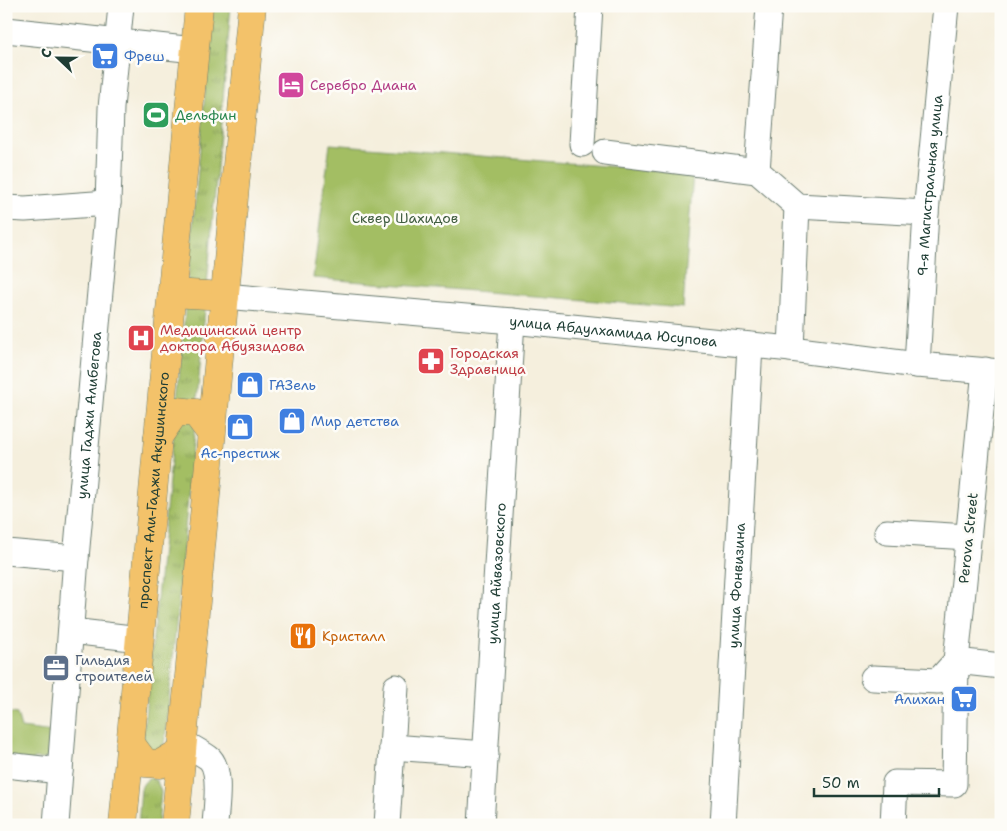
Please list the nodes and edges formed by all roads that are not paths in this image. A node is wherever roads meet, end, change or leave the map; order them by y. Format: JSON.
{"nodes":[{"id":1,"x":121,"y":6,"type":"edge"},
{"id":2,"x":199,"y":6,"type":"edge"},
{"id":3,"x":252,"y":6,"type":"edge"},
{"id":4,"x":590,"y":6,"type":"edge"},
{"id":5,"x":769,"y":6,"type":"edge"},
{"id":6,"x":946,"y":6,"type":"edge"},
{"id":7,"x":6,"y":30,"type":"edge"},
{"id":8,"x":117,"y":42,"type":"junction"},
{"id":9,"x":195,"y":50,"type":"junction"},
{"id":10,"x":582,"y":144,"type":"dead end"},
{"id":11,"x":605,"y":152,"type":"dead end"},
{"id":12,"x":757,"y":171,"type":"junction"},
{"id":13,"x":108,"y":203,"type":"junction"},
{"id":14,"x":797,"y":206,"type":"junction"},
{"id":15,"x":6,"y":208,"type":"edge"},
{"id":16,"x":926,"y":213,"type":"junction"},
{"id":17,"x":172,"y":293,"type":"junction"},
{"id":18,"x":225,"y":296,"type":"junction"},
{"id":19,"x":512,"y":321,"type":"junction"},
{"id":20,"x":750,"y":346,"type":"junction"},
{"id":21,"x":791,"y":349,"type":"junction"},
{"id":22,"x":917,"y":365,"type":"junction"},
{"id":23,"x":993,"y":371,"type":"edge"},
{"id":24,"x":211,"y":433,"type":"junction"},
{"id":25,"x":158,"y":438,"type":"junction"},
{"id":26,"x":887,"y":532,"type":"dead end"},
{"id":27,"x":968,"y":537,"type":"junction"},
{"id":28,"x":6,"y":552,"type":"edge"},
{"id":29,"x":76,"y":558,"type":"junction"},
{"id":30,"x":71,"y":631,"type":"junction"},
{"id":31,"x":140,"y":639,"type":"junction"},
{"id":32,"x":956,"y":661,"type":"junction"},
{"id":33,"x":1001,"y":666,"type":"edge"},
{"id":34,"x":873,"y":678,"type":"dead end"},
{"id":35,"x":396,"y":686,"type":"dead end"},
{"id":36,"x":130,"y":743,"type":"junction"},
{"id":37,"x":182,"y":746,"type":"junction"},
{"id":38,"x":392,"y":747,"type":"junction"},
{"id":39,"x":486,"y":754,"type":"junction"},
{"id":40,"x":6,"y":765,"type":"edge"},
{"id":41,"x":60,"y":771,"type":"junction"},
{"id":42,"x":56,"y":825,"type":"edge"},
{"id":43,"x":122,"y":825,"type":"edge"},
{"id":44,"x":175,"y":825,"type":"edge"},
{"id":45,"x":214,"y":825,"type":"edge"},
{"id":46,"x":388,"y":825,"type":"edge"},
{"id":47,"x":482,"y":825,"type":"edge"},
{"id":48,"x":723,"y":825,"type":"edge"},
{"id":49,"x":893,"y":825,"type":"edge"}],
"edges":[{"from":1,"to":8,"type":"street","name":"улица Гаджи Алибегова"},
{"from":2,"to":9,"type":"main road","name":"проспект Али-Гаджи Акушинского"},
{"from":3,"to":18,"type":"main road"},
{"from":4,"to":10,"type":"street"},
{"from":5,"to":12,"type":"street"},
{"from":6,"to":16,"type":"street","name":"9-я Магистральная улица"},
{"from":7,"to":8,"type":"street"},
{"from":8,"to":9,"type":"street"},
{"from":8,"to":13,"type":"street","name":"улица Гаджи Алибегова"},
{"from":9,"to":17,"type":"main road","name":"проспект Али-Гаджи Акушинского"},
{"from":11,"to":12,"type":"street"},
{"from":12,"to":14,"type":"street"},
{"from":13,"to":15,"type":"street"},
{"from":13,"to":29,"type":"street","name":"улица Гаджи Алибегова"},
{"from":14,"to":16,"type":"street"},
{"from":14,"to":21,"type":"street"},
{"from":16,"to":22,"type":"street","name":"9-я Магистральная улица"},
{"from":17,"to":18,"type":"main road"},
{"from":17,"to":25,"type":"main road","name":"проспект Али-Гаджи Акушинского"},
{"from":18,"to":19,"type":"street","name":"улица Абдулхамида Юсупова"},
{"from":18,"to":24,"type":"main road"},
{"from":19,"to":20,"type":"street","name":"улица Абдулхамида Юсупова"},
{"from":19,"to":39,"type":"street","name":"улица Айвазовского"},
{"from":20,"to":21,"type":"street","name":"улица Абдулхамида Юсупова"},
{"from":20,"to":48,"type":"street","name":"улица Фонвизина"},
{"from":21,"to":22,"type":"street","name":"улица Абдулхамида Юсупова"},
{"from":22,"to":23,"type":"street","name":"улица Абдулхамида Юсупова"},
{"from":23,"to":27,"type":"street","name":"Perova Street"},
{"from":24,"to":25,"type":"main road"},
{"from":24,"to":37,"type":"main road"},
{"from":25,"to":31,"type":"main road","name":"проспект Али-Гаджи Акушинского"},
{"from":26,"to":27,"type":"street"},
{"from":27,"to":32,"type":"street","name":"Perova Street"},
{"from":28,"to":29,"type":"street"},
{"from":29,"to":30,"type":"street","name":"улица Гаджи Алибегова"},
{"from":30,"to":31,"type":"street"},
{"from":30,"to":41,"type":"street","name":"улица Гаджи Алибегова"},
{"from":31,"to":36,"type":"main road","name":"проспект Али-Гаджи Акушинского"},
{"from":32,"to":33,"type":"street"},
{"from":32,"to":34,"type":"street"},
{"from":32,"to":49,"type":"street","name":"Perova Street"},
{"from":35,"to":38,"type":"street"},
{"from":36,"to":37,"type":"main road"},
{"from":36,"to":43,"type":"main road","name":"проспект Али-Гаджи Акушинского"},
{"from":37,"to":44,"type":"main road"},
{"from":37,"to":45,"type":"street"},
{"from":38,"to":39,"type":"street"},
{"from":38,"to":46,"type":"street"},
{"from":39,"to":47,"type":"street","name":"улица Айвазовского"},
{"from":40,"to":41,"type":"street"},
{"from":41,"to":42,"type":"street","name":"улица Гаджи Алибегова"}]}
